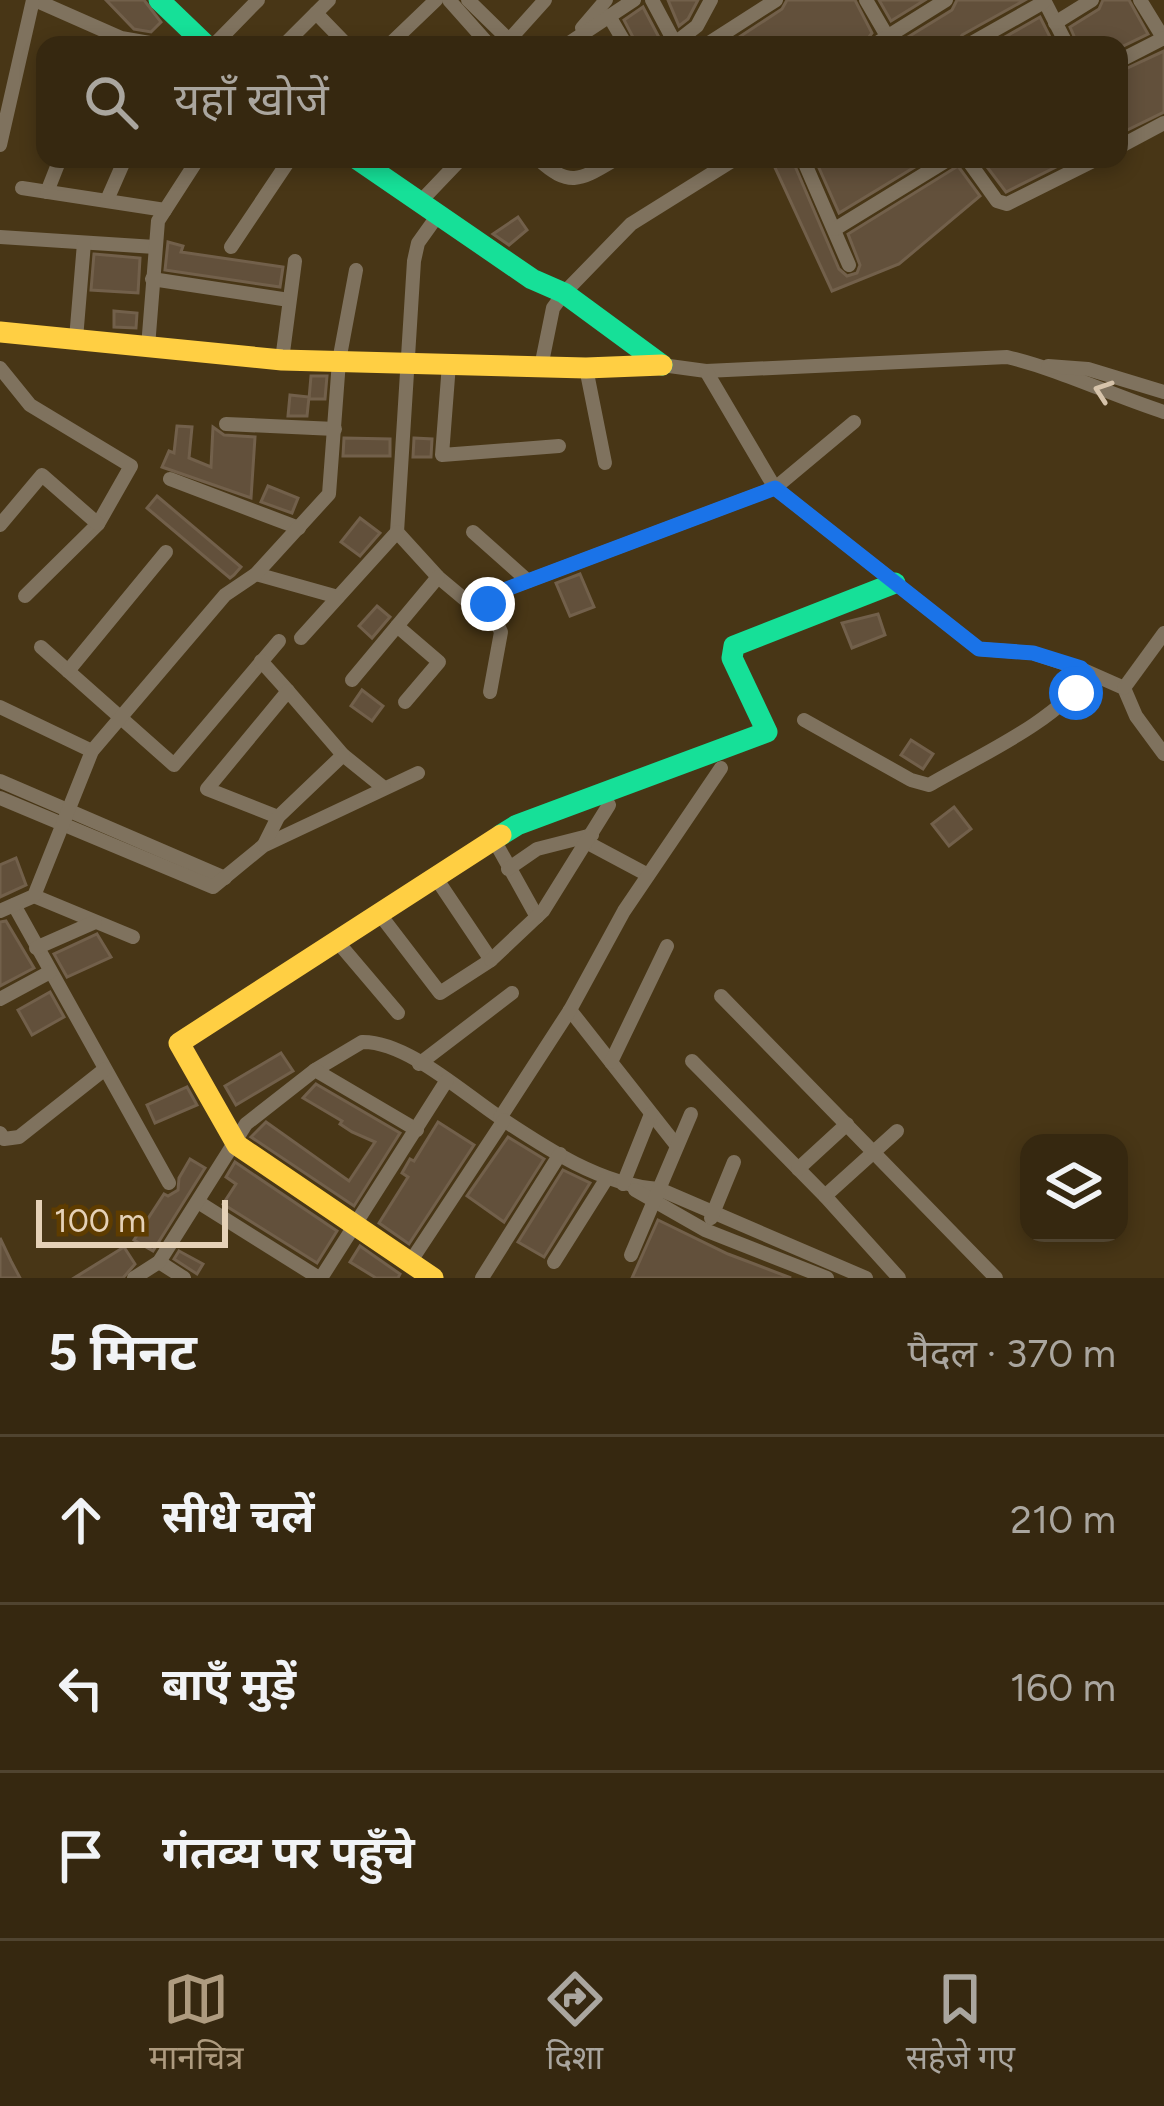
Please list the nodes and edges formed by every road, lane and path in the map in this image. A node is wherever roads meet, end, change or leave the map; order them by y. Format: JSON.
{"nodes":[{"id":1,"x":34,"y":0,"type":"edge"},
{"id":2,"x":258,"y":0,"type":"edge"},
{"id":3,"x":329,"y":0,"type":"edge"},
{"id":4,"x":436,"y":0,"type":"edge"},
{"id":5,"x":449,"y":0,"type":"edge"},
{"id":6,"x":468,"y":0,"type":"edge"},
{"id":7,"x":545,"y":0,"type":"edge"},
{"id":8,"x":606,"y":0,"type":"edge"},
{"id":9,"x":634,"y":0,"type":"edge"},
{"id":10,"x":652,"y":0,"type":"edge"},
{"id":11,"x":711,"y":0,"type":"edge"},
{"id":12,"x":776,"y":0,"type":"edge"},
{"id":13,"x":866,"y":0,"type":"edge"},
{"id":14,"x":946,"y":0,"type":"edge"},
{"id":15,"x":1092,"y":0,"type":"edge"},
{"id":16,"x":1044,"y":1,"type":"edge"},
{"id":17,"x":170,"y":3,"type":"edge"},
{"id":18,"x":1164,"y":3,"type":"edge"},
{"id":19,"x":1144,"y":7,"type":"edge"},
{"id":20,"x":316,"y":13,"type":"junction"},
{"id":21,"x":609,"y":16,"type":"junction"},
{"id":22,"x":1055,"y":23,"type":"junction"},
{"id":23,"x":116,"y":36,"type":"edge"},
{"id":24,"x":201,"y":36,"type":"edge"},
{"id":25,"x":220,"y":36,"type":"edge"},
{"id":26,"x":293,"y":36,"type":"edge"},
{"id":27,"x":338,"y":36,"type":"edge"},
{"id":28,"x":398,"y":36,"type":"edge"},
{"id":29,"x":481,"y":36,"type":"edge"},
{"id":30,"x":506,"y":36,"type":"edge"},
{"id":31,"x":517,"y":36,"type":"edge"},
{"id":32,"x":575,"y":36,"type":"edge"},
{"id":33,"x":580,"y":36,"type":"edge"},
{"id":34,"x":621,"y":36,"type":"edge"},
{"id":35,"x":671,"y":36,"type":"edge"},
{"id":36,"x":684,"y":36,"type":"edge"},
{"id":37,"x":720,"y":36,"type":"edge"},
{"id":38,"x":878,"y":36,"type":"edge"},
{"id":39,"x":888,"y":36,"type":"edge"},
{"id":40,"x":984,"y":36,"type":"edge"},
{"id":41,"x":1062,"y":36,"type":"edge"},
{"id":42,"x":1164,"y":39,"type":"edge"},
{"id":43,"x":1128,"y":57,"type":"edge"},
{"id":44,"x":1164,"y":123,"type":"edge"},
{"id":45,"x":1128,"y":142,"type":"edge"},
{"id":46,"x":0,"y":145,"type":"edge"},
{"id":47,"x":56,"y":168,"type":"edge"},
{"id":48,"x":121,"y":168,"type":"edge"},
{"id":49,"x":192,"y":168,"type":"edge"},
{"id":50,"x":284,"y":168,"type":"edge"},
{"id":51,"x":370,"y":168,"type":"edge"},
{"id":52,"x":455,"y":168,"type":"edge"},
{"id":53,"x":549,"y":168,"type":"edge"},
{"id":54,"x":598,"y":168,"type":"edge"},
{"id":55,"x":721,"y":168,"type":"edge"},
{"id":56,"x":807,"y":168,"type":"edge"},
{"id":57,"x":935,"y":168,"type":"edge"},
{"id":58,"x":974,"y":168,"type":"edge"},
{"id":59,"x":1079,"y":168,"type":"edge"},
{"id":60,"x":22,"y":188,"type":"dead end"},
{"id":61,"x":47,"y":192,"type":"junction"},
{"id":62,"x":107,"y":200,"type":"junction"},
{"id":63,"x":429,"y":209,"type":"junction"},
{"id":64,"x":165,"y":210,"type":"junction"},
{"id":65,"x":835,"y":229,"type":"junction"},
{"id":66,"x":0,"y":237,"type":"edge"},
{"id":67,"x":84,"y":243,"type":"junction"},
{"id":68,"x":155,"y":247,"type":"junction"},
{"id":69,"x":231,"y":247,"type":"dead end"},
{"id":70,"x":295,"y":261,"type":"dead end"},
{"id":71,"x":849,"y":265,"type":"dead end"},
{"id":72,"x":356,"y":270,"type":"dead end"},
{"id":73,"x":152,"y":279,"type":"junction"},
{"id":74,"x":564,"y":293,"type":"junction"},
{"id":75,"x":289,"y":300,"type":"junction"},
{"id":76,"x":0,"y":332,"type":"edge"},
{"id":77,"x":76,"y":339,"type":"junction"},
{"id":78,"x":148,"y":347,"type":"junction"},
{"id":79,"x":282,"y":360,"type":"junction"},
{"id":80,"x":339,"y":361,"type":"junction"},
{"id":81,"x":410,"y":362,"type":"junction"},
{"id":82,"x":448,"y":364,"type":"junction"},
{"id":83,"x":662,"y":365,"type":"junction"},
{"id":84,"x":1043,"y":366,"type":"junction"},
{"id":85,"x":541,"y":367,"type":"junction"},
{"id":86,"x":0,"y":368,"type":"edge"},
{"id":87,"x":586,"y":368,"type":"junction"},
{"id":88,"x":706,"y":371,"type":"junction"},
{"id":89,"x":1164,"y":392,"type":"edge"},
{"id":90,"x":1164,"y":412,"type":"edge"},
{"id":91,"x":854,"y":422,"type":"dead end"},
{"id":92,"x":226,"y":424,"type":"dead end"},
{"id":93,"x":335,"y":429,"type":"junction"},
{"id":94,"x":559,"y":446,"type":"dead end"},
{"id":95,"x":605,"y":463,"type":"dead end"},
{"id":96,"x":170,"y":479,"type":"dead end"},
{"id":97,"x":775,"y":488,"type":"junction"},
{"id":98,"x":98,"y":524,"type":"junction"},
{"id":99,"x":0,"y":525,"type":"edge"},
{"id":100,"x":299,"y":528,"type":"junction"},
{"id":101,"x":397,"y":532,"type":"junction"},
{"id":102,"x":473,"y":532,"type":"dead end"},
{"id":103,"x":166,"y":552,"type":"dead end"},
{"id":104,"x":256,"y":574,"type":"junction"},
{"id":105,"x":438,"y":577,"type":"junction"},
{"id":106,"x":528,"y":581,"type":"junction"},
{"id":107,"x":896,"y":583,"type":"junction"},
{"id":108,"x":25,"y":596,"type":"dead end"},
{"id":109,"x":338,"y":597,"type":"junction"},
{"id":110,"x":488,"y":604,"type":"junction"},
{"id":111,"x":397,"y":626,"type":"junction"},
{"id":112,"x":1164,"y":633,"type":"edge"},
{"id":113,"x":301,"y":638,"type":"dead end"},
{"id":114,"x":279,"y":641,"type":"dead end"},
{"id":115,"x":41,"y":646,"type":"dead end"},
{"id":116,"x":261,"y":661,"type":"junction"},
{"id":117,"x":68,"y":671,"type":"junction"},
{"id":118,"x":1088,"y":675,"type":"junction"},
{"id":119,"x":352,"y":680,"type":"dead end"},
{"id":120,"x":1124,"y":688,"type":"junction"},
{"id":121,"x":288,"y":691,"type":"junction"},
{"id":122,"x":490,"y":692,"type":"dead end"},
{"id":123,"x":405,"y":702,"type":"dead end"},
{"id":124,"x":0,"y":707,"type":"edge"},
{"id":125,"x":122,"y":717,"type":"junction"},
{"id":126,"x":804,"y":720,"type":"dead end"},
{"id":127,"x":92,"y":751,"type":"junction"},
{"id":128,"x":1164,"y":754,"type":"edge"},
{"id":129,"x":343,"y":755,"type":"junction"},
{"id":130,"x":721,"y":768,"type":"dead end"},
{"id":131,"x":418,"y":772,"type":"dead end"},
{"id":132,"x":0,"y":781,"type":"edge"},
{"id":133,"x":384,"y":788,"type":"junction"},
{"id":134,"x":1,"y":800,"type":"edge"},
{"id":135,"x":609,"y":805,"type":"dead end"},
{"id":136,"x":278,"y":817,"type":"junction"},
{"id":137,"x":67,"y":819,"type":"junction"},
{"id":138,"x":494,"y":838,"type":"junction"},
{"id":139,"x":590,"y":839,"type":"junction"},
{"id":140,"x":263,"y":846,"type":"junction"},
{"id":141,"x":508,"y":869,"type":"junction"},
{"id":142,"x":648,"y":874,"type":"junction"},
{"id":143,"x":434,"y":875,"type":"junction"},
{"id":144,"x":34,"y":896,"type":"junction"},
{"id":145,"x":7,"y":908,"type":"edge"},
{"id":146,"x":378,"y":912,"type":"junction"},
{"id":147,"x":537,"y":916,"type":"junction"},
{"id":148,"x":95,"y":922,"type":"junction"},
{"id":149,"x":133,"y":938,"type":"dead end"},
{"id":150,"x":336,"y":940,"type":"junction"},
{"id":151,"x":667,"y":946,"type":"dead end"},
{"id":152,"x":36,"y":948,"type":"junction"},
{"id":153,"x":491,"y":960,"type":"junction"},
{"id":154,"x":50,"y":972,"type":"junction"},
{"id":155,"x":512,"y":994,"type":"dead end"},
{"id":156,"x":721,"y":996,"type":"dead end"},
{"id":157,"x":0,"y":999,"type":"edge"},
{"id":158,"x":570,"y":1010,"type":"junction"},
{"id":159,"x":398,"y":1012,"type":"dead end"},
{"id":160,"x":692,"y":1061,"type":"dead end"},
{"id":161,"x":611,"y":1062,"type":"junction"},
{"id":162,"x":418,"y":1064,"type":"junction"},
{"id":163,"x":105,"y":1069,"type":"junction"},
{"id":164,"x":315,"y":1070,"type":"junction"},
{"id":165,"x":447,"y":1080,"type":"junction"},
{"id":166,"x":651,"y":1114,"type":"junction"},
{"id":167,"x":691,"y":1114,"type":"dead end"},
{"id":168,"x":502,"y":1119,"type":"junction"},
{"id":169,"x":847,"y":1124,"type":"junction"},
{"id":170,"x":417,"y":1130,"type":"junction"},
{"id":171,"x":896,"y":1131,"type":"dead end"},
{"id":172,"x":0,"y":1133,"type":"edge"},
{"id":173,"x":237,"y":1145,"type":"junction"},
{"id":174,"x":677,"y":1145,"type":"junction"},
{"id":175,"x":874,"y":1153,"type":"junction"},
{"id":176,"x":560,"y":1154,"type":"junction"},
{"id":177,"x":734,"y":1162,"type":"dead end"},
{"id":178,"x":798,"y":1169,"type":"junction"},
{"id":179,"x":607,"y":1178,"type":"junction"},
{"id":180,"x":169,"y":1183,"type":"dead end"},
{"id":181,"x":627,"y":1185,"type":"junction"},
{"id":182,"x":656,"y":1196,"type":"junction"},
{"id":183,"x":825,"y":1196,"type":"junction"},
{"id":184,"x":198,"y":1202,"type":"junction"},
{"id":185,"x":713,"y":1213,"type":"junction"},
{"id":186,"x":354,"y":1226,"type":"junction"},
{"id":187,"x":705,"y":1230,"type":"junction"},
{"id":188,"x":789,"y":1245,"type":"junction"},
{"id":189,"x":631,"y":1255,"type":"dead end"},
{"id":190,"x":160,"y":1262,"type":"junction"},
{"id":191,"x":554,"y":1262,"type":"dead end"},
{"id":192,"x":410,"y":1264,"type":"junction"},
{"id":193,"x":788,"y":1268,"type":"edge"},
{"id":194,"x":134,"y":1278,"type":"edge"},
{"id":195,"x":184,"y":1278,"type":"edge"},
{"id":196,"x":320,"y":1278,"type":"edge"},
{"id":197,"x":434,"y":1278,"type":"edge"},
{"id":198,"x":482,"y":1278,"type":"edge"},
{"id":199,"x":827,"y":1278,"type":"edge"},
{"id":200,"x":866,"y":1278,"type":"edge"},
{"id":201,"x":899,"y":1278,"type":"edge"},
{"id":202,"x":996,"y":1278,"type":"edge"}],
"edges":[{"from":1,"to":23,"type":"street"},
{"from":1,"to":46,"type":"street"},
{"from":2,"to":25,"type":"street"},
{"from":3,"to":20,"type":"street"},
{"from":4,"to":28,"type":"street"},
{"from":5,"to":29,"type":"street"},
{"from":6,"to":30,"type":"street"},
{"from":7,"to":31,"type":"street"},
{"from":8,"to":32,"type":"street"},
{"from":9,"to":21,"type":"street"},
{"from":10,"to":35,"type":"street"},
{"from":11,"to":36,"type":"street"},
{"from":12,"to":37,"type":"street"},
{"from":13,"to":38,"type":"street"},
{"from":14,"to":39,"type":"street"},
{"from":15,"to":22,"type":"street"},
{"from":16,"to":22,"type":"street"},
{"from":16,"to":40,"type":"street"},
{"from":17,"to":24,"type":"street"},
{"from":18,"to":19,"type":"street"},
{"from":19,"to":42,"type":"street"},
{"from":20,"to":26,"type":"street"},
{"from":20,"to":27,"type":"street"},
{"from":21,"to":33,"type":"street"},
{"from":21,"to":34,"type":"street"},
{"from":22,"to":41,"type":"street"},
{"from":42,"to":43,"type":"street"},
{"from":44,"to":45,"type":"street"},
{"from":47,"to":61,"type":"street"},
{"from":48,"to":62,"type":"street"},
{"from":49,"to":64,"type":"street"},
{"from":50,"to":69,"type":"street"},
{"from":51,"to":63,"type":"street"},
{"from":52,"to":63,"type":"street"},
{"from":53,"to":54,"type":"street"},
{"from":55,"to":74,"type":"street"},
{"from":56,"to":65,"type":"street"},
{"from":57,"to":65,"type":"street"},
{"from":58,"to":59,"type":"street"},
{"from":60,"to":61,"type":"street"},
{"from":61,"to":62,"type":"street"},
{"from":62,"to":64,"type":"street"},
{"from":63,"to":74,"type":"street"},
{"from":63,"to":81,"type":"street"},
{"from":64,"to":68,"type":"street"},
{"from":65,"to":71,"type":"street"},
{"from":66,"to":67,"type":"street"},
{"from":67,"to":68,"type":"street"},
{"from":67,"to":77,"type":"street"},
{"from":68,"to":73,"type":"street"},
{"from":70,"to":75,"type":"street"},
{"from":72,"to":80,"type":"street"},
{"from":73,"to":75,"type":"street"},
{"from":73,"to":78,"type":"street"},
{"from":74,"to":83,"type":"street"},
{"from":74,"to":85,"type":"street"},
{"from":75,"to":79,"type":"street"},
{"from":76,"to":77,"type":"street"},
{"from":77,"to":78,"type":"street"},
{"from":78,"to":79,"type":"street"},
{"from":79,"to":80,"type":"street"},
{"from":80,"to":81,"type":"street"},
{"from":80,"to":93,"type":"street"},
{"from":81,"to":82,"type":"street"},
{"from":81,"to":101,"type":"street"},
{"from":82,"to":85,"type":"street"},
{"from":82,"to":94,"type":"street"},
{"from":83,"to":87,"type":"street"},
{"from":83,"to":88,"type":"street"},
{"from":84,"to":88,"type":"street"},
{"from":84,"to":89,"type":"street"},
{"from":90,"to":84,"type":"street","one_way":true},
{"from":85,"to":87,"type":"street"},
{"from":86,"to":98,"type":"street"},
{"from":87,"to":95,"type":"street"},
{"from":88,"to":97,"type":"street"},
{"from":91,"to":97,"type":"street"},
{"from":92,"to":93,"type":"street"},
{"from":93,"to":100,"type":"street"},
{"from":96,"to":100,"type":"street"},
{"from":97,"to":106,"type":"street"},
{"from":97,"to":107,"type":"street"},
{"from":98,"to":99,"type":"street"},
{"from":98,"to":108,"type":"street"},
{"from":100,"to":104,"type":"street"},
{"from":101,"to":105,"type":"street"},
{"from":101,"to":109,"type":"street"},
{"from":102,"to":106,"type":"street"},
{"from":103,"to":117,"type":"street"},
{"from":104,"to":109,"type":"street"},
{"from":104,"to":125,"type":"street"},
{"from":105,"to":110,"type":"street"},
{"from":105,"to":111,"type":"street"},
{"from":106,"to":110,"type":"street"},
{"from":107,"to":118,"type":"street"},
{"from":107,"to":138,"type":"street"},
{"from":109,"to":113,"type":"street"},
{"from":110,"to":122,"type":"street"},
{"from":111,"to":119,"type":"street"},
{"from":111,"to":123,"type":"street"},
{"from":112,"to":120,"type":"street"},
{"from":114,"to":116,"type":"street"},
{"from":115,"to":117,"type":"street"},
{"from":116,"to":121,"type":"street"},
{"from":116,"to":125,"type":"street"},
{"from":117,"to":125,"type":"street"},
{"from":118,"to":120,"type":"street"},
{"from":118,"to":126,"type":"street"},
{"from":120,"to":128,"type":"street"},
{"from":121,"to":129,"type":"street"},
{"from":121,"to":136,"type":"street"},
{"from":124,"to":127,"type":"street"},
{"from":125,"to":127,"type":"street"},
{"from":127,"to":137,"type":"street"},
{"from":129,"to":133,"type":"street"},
{"from":129,"to":136,"type":"street"},
{"from":130,"to":142,"type":"street"},
{"from":131,"to":133,"type":"street"},
{"from":132,"to":137,"type":"street"},
{"from":133,"to":140,"type":"street"},
{"from":134,"to":137,"type":"street"},
{"from":135,"to":139,"type":"street"},
{"from":136,"to":140,"type":"street"},
{"from":137,"to":140,"type":"street"},
{"from":137,"to":144,"type":"street"},
{"from":138,"to":141,"type":"street"},
{"from":138,"to":143,"type":"street"},
{"from":139,"to":141,"type":"street"},
{"from":139,"to":142,"type":"street"},
{"from":139,"to":147,"type":"street"},
{"from":141,"to":147,"type":"street"},
{"from":142,"to":158,"type":"street"},
{"from":143,"to":146,"type":"street"},
{"from":143,"to":153,"type":"street"},
{"from":144,"to":145,"type":"street"},
{"from":144,"to":148,"type":"street"},
{"from":145,"to":152,"type":"street"},
{"from":146,"to":150,"type":"street"},
{"from":146,"to":153,"type":"street"},
{"from":147,"to":153,"type":"street"},
{"from":148,"to":149,"type":"street"},
{"from":148,"to":152,"type":"street"},
{"from":150,"to":159,"type":"street"},
{"from":150,"to":173,"type":"street"},
{"from":151,"to":161,"type":"street"},
{"from":152,"to":154,"type":"street"},
{"from":154,"to":157,"type":"street"},
{"from":154,"to":163,"type":"street"},
{"from":155,"to":162,"type":"street"},
{"from":156,"to":169,"type":"street"},
{"from":158,"to":161,"type":"street"},
{"from":158,"to":168,"type":"street"},
{"from":160,"to":178,"type":"street"},
{"from":161,"to":166,"type":"street"},
{"from":162,"to":164,"type":"street"},
{"from":162,"to":165,"type":"street"},
{"from":163,"to":172,"type":"street"},
{"from":163,"to":180,"type":"street"},
{"from":164,"to":170,"type":"street"},
{"from":164,"to":173,"type":"street"},
{"from":165,"to":168,"type":"street"},
{"from":165,"to":170,"type":"street"},
{"from":166,"to":174,"type":"street"},
{"from":166,"to":181,"type":"street"},
{"from":167,"to":174,"type":"street"},
{"from":168,"to":176,"type":"street"},
{"from":168,"to":192,"type":"street"},
{"from":169,"to":175,"type":"street"},
{"from":169,"to":178,"type":"street"},
{"from":170,"to":186,"type":"street"},
{"from":171,"to":175,"type":"street"},
{"from":173,"to":184,"type":"street"},
{"from":173,"to":186,"type":"street"},
{"from":174,"to":182,"type":"street"},
{"from":175,"to":183,"type":"street"},
{"from":175,"to":202,"type":"street"},
{"from":176,"to":179,"type":"street"},
{"from":176,"to":198,"type":"street"},
{"from":177,"to":185,"type":"street"},
{"from":178,"to":183,"type":"street"},
{"from":179,"to":181,"type":"street"},
{"from":179,"to":191,"type":"street"},
{"from":181,"to":182,"type":"street"},
{"from":182,"to":185,"type":"street"},
{"from":182,"to":187,"type":"street"},
{"from":182,"to":189,"type":"street"},
{"from":183,"to":201,"type":"street"},
{"from":184,"to":190,"type":"street"},
{"from":184,"to":196,"type":"street"},
{"from":185,"to":187,"type":"street"},
{"from":185,"to":188,"type":"street"},
{"from":186,"to":192,"type":"street"},
{"from":186,"to":196,"type":"street"},
{"from":187,"to":193,"type":"street"},
{"from":188,"to":193,"type":"street"},
{"from":188,"to":200,"type":"street"},
{"from":190,"to":194,"type":"street"},
{"from":190,"to":195,"type":"street"},
{"from":192,"to":197,"type":"street"},
{"from":193,"to":199,"type":"street"}]}
